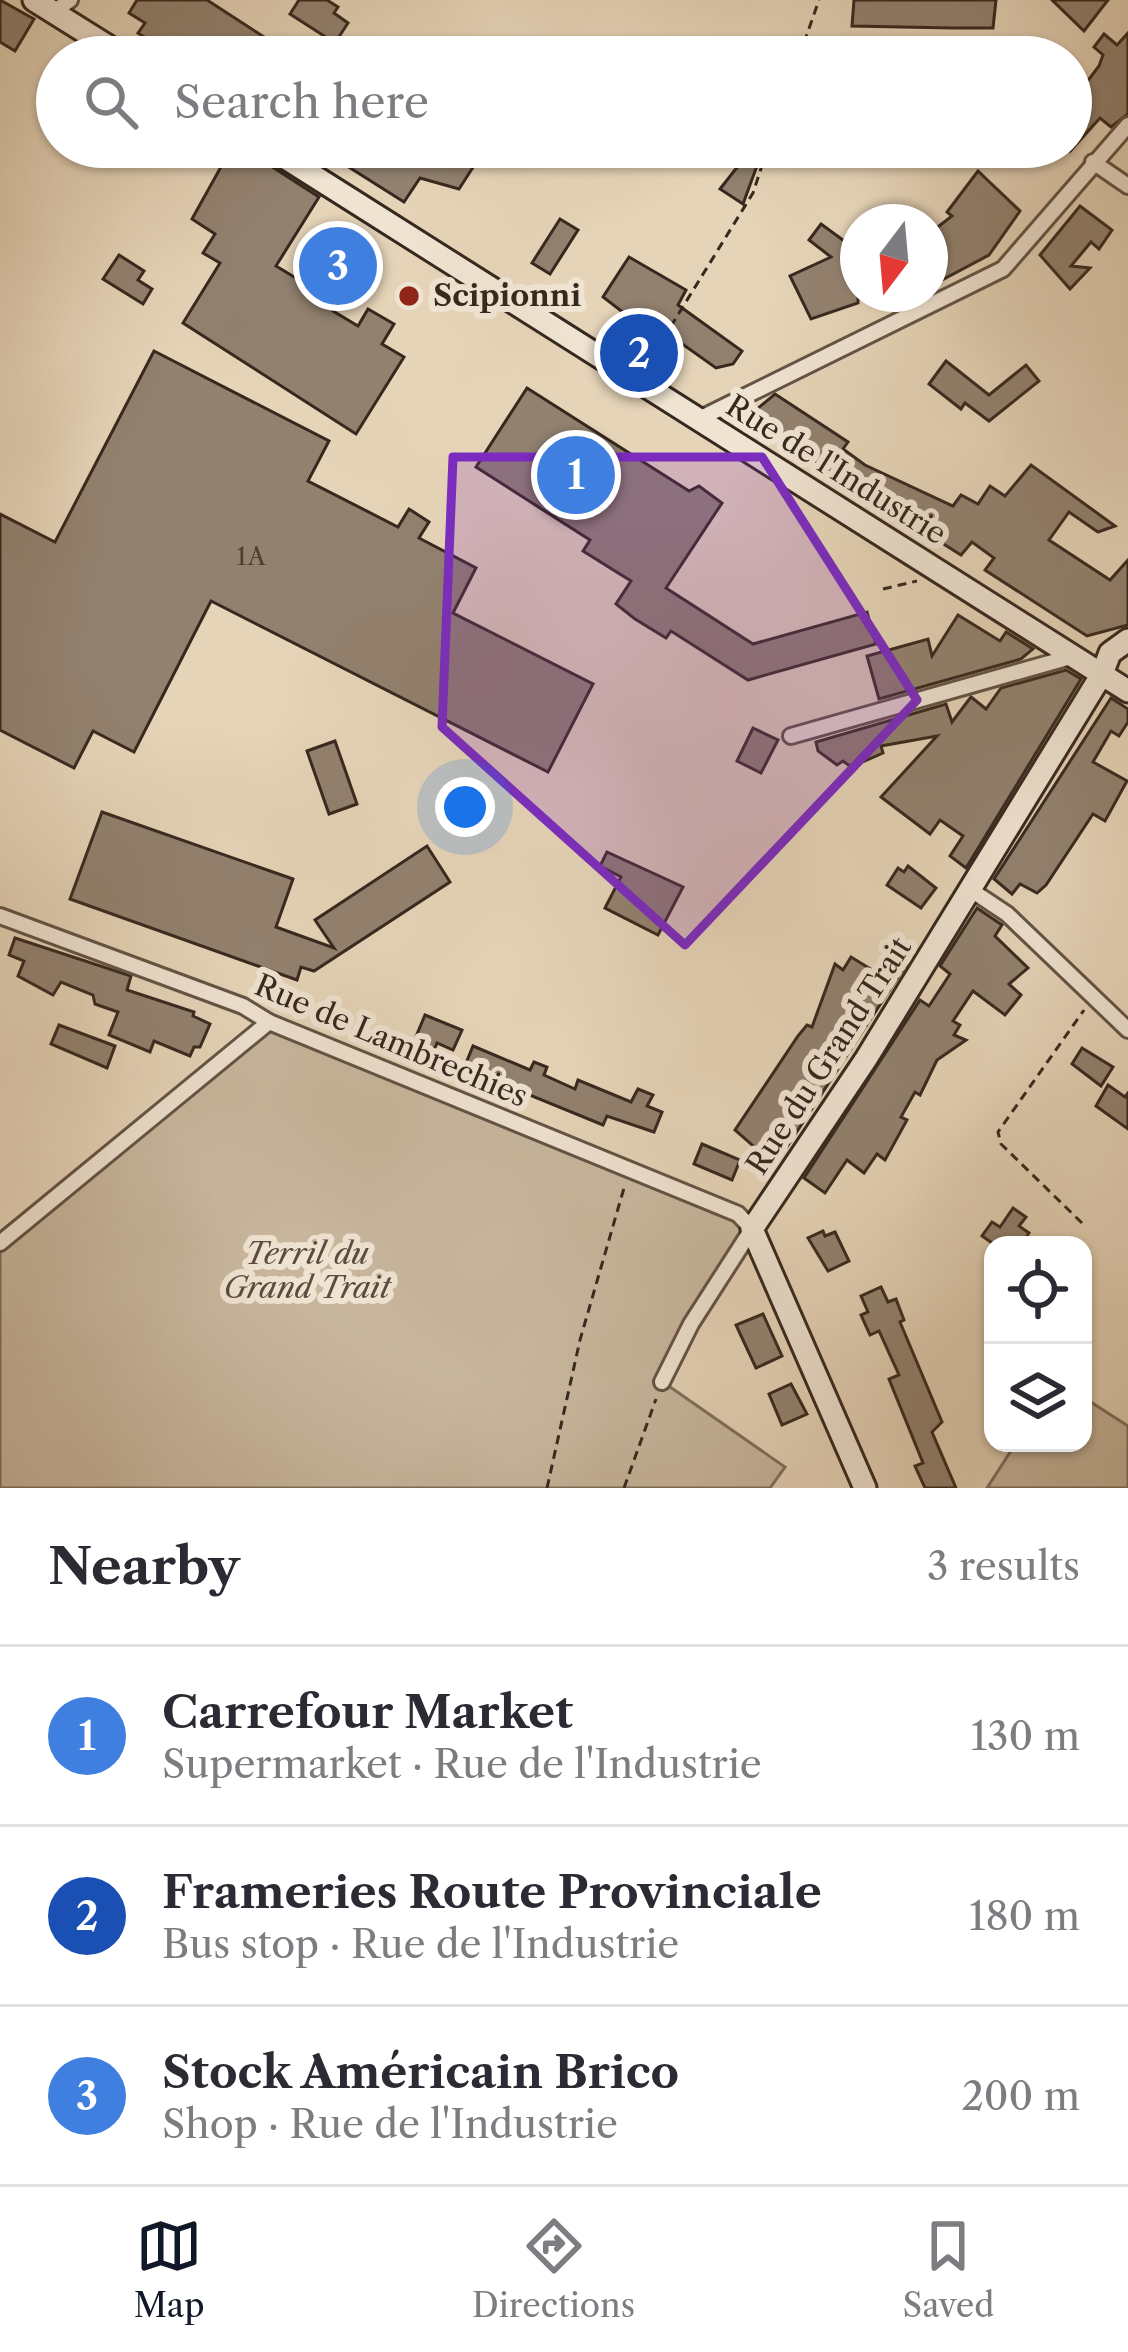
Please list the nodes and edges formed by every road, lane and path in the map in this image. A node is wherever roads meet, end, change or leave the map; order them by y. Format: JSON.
{"nodes":[{"id":1,"x":34,"y":0,"type":"edge"},
{"id":2,"x":820,"y":0,"type":"edge"},
{"id":3,"x":62,"y":6,"type":"edge"},
{"id":4,"x":99,"y":36,"type":"edge"},
{"id":5,"x":807,"y":36,"type":"edge"},
{"id":6,"x":1128,"y":125,"type":"edge"},
{"id":7,"x":1094,"y":162,"type":"junction"},
{"id":8,"x":1092,"y":164,"type":"edge"},
{"id":9,"x":301,"y":168,"type":"edge"},
{"id":10,"x":761,"y":168,"type":"edge"},
{"id":11,"x":1089,"y":168,"type":"edge"},
{"id":12,"x":1128,"y":186,"type":"edge"},
{"id":13,"x":637,"y":381,"type":"junction"},
{"id":14,"x":699,"y":419,"type":"junction"},
{"id":15,"x":924,"y":579,"type":"dead end"},
{"id":16,"x":884,"y":589,"type":"dead end"},
{"id":17,"x":1128,"y":640,"type":"edge"},
{"id":18,"x":1074,"y":656,"type":"junction"},
{"id":19,"x":1102,"y":674,"type":"junction"},
{"id":20,"x":1128,"y":691,"type":"edge"},
{"id":21,"x":791,"y":736,"type":"dead end"},
{"id":22,"x":971,"y":890,"type":"junction"},
{"id":23,"x":0,"y":916,"type":"edge"},
{"id":24,"x":1094,"y":997,"type":"junction"},
{"id":25,"x":269,"y":1022,"type":"junction"},
{"id":26,"x":1128,"y":1030,"type":"edge"},
{"id":27,"x":630,"y":1169,"type":"junction"},
{"id":28,"x":1082,"y":1223,"type":"dead end"},
{"id":29,"x":752,"y":1229,"type":"junction"},
{"id":30,"x":0,"y":1243,"type":"edge"},
{"id":31,"x":662,"y":1382,"type":"joint"},
{"id":32,"x":547,"y":1488,"type":"edge"},
{"id":33,"x":624,"y":1488,"type":"edge"},
{"id":34,"x":865,"y":1488,"type":"edge"}],
"edges":[{"from":1,"to":3,"type":"main road"},
{"from":2,"to":5,"type":"path"},
{"from":3,"to":4,"type":"main road"},
{"from":6,"to":7,"type":"street"},
{"from":7,"to":8,"type":"street"},
{"from":7,"to":12,"type":"street"},
{"from":9,"to":13,"type":"main road","name":"Rue de l'Industrie"},
{"from":10,"to":13,"type":"path"},
{"from":11,"to":14,"type":"street"},
{"from":13,"to":14,"type":"main road","name":"Rue de l'Industrie"},
{"from":14,"to":18,"type":"main road","name":"Rue de l'Industrie"},
{"from":15,"to":16,"type":"path"},
{"from":17,"to":19,"type":"main road","name":"Rue du Grand Trait"},
{"from":18,"to":19,"type":"main road","name":"Rue de l'Industrie"},
{"from":18,"to":21,"type":"street"},
{"from":19,"to":20,"type":"main road","name":"Rue de l'Industrie"},
{"from":19,"to":22,"type":"main road","name":"Rue du Grand Trait"},
{"from":22,"to":24,"type":"street"},
{"from":22,"to":29,"type":"main road","name":"Rue du Grand Trait"},
{"from":23,"to":25,"type":"street","name":"Rue de Lambrechies"},
{"from":24,"to":26,"type":"street"},
{"from":24,"to":28,"type":"path"},
{"from":25,"to":27,"type":"street","name":"Rue de Lambrechies"},
{"from":25,"to":30,"type":"street"},
{"from":27,"to":29,"type":"street","name":"Rue de Lambrechies"},
{"from":27,"to":32,"type":"path"},
{"from":29,"to":31,"type":"street"},
{"from":29,"to":34,"type":"main road"},
{"from":31,"to":33,"type":"path"}]}
